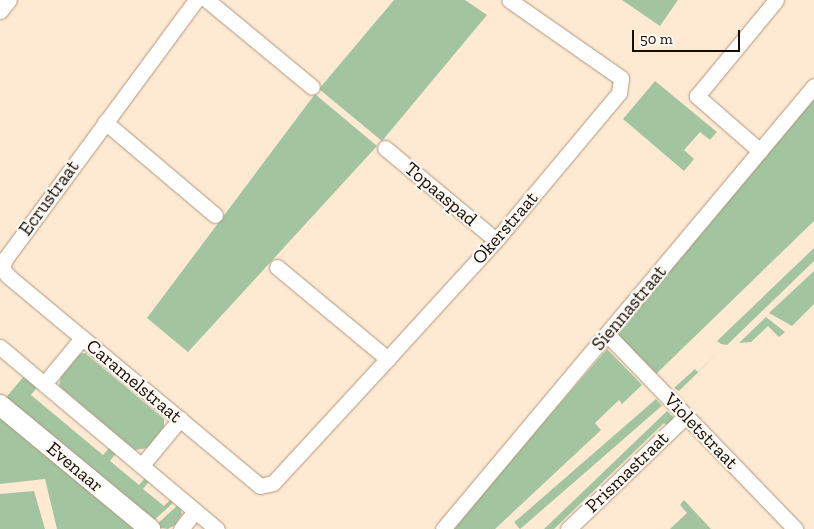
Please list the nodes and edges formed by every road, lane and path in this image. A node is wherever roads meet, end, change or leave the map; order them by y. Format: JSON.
{"nodes":[{"id":1,"x":9,"y":0,"type":"edge"},
{"id":2,"x":196,"y":0,"type":"edge"},
{"id":3,"x":207,"y":0,"type":"edge"},
{"id":4,"x":509,"y":0,"type":"edge"},
{"id":5,"x":776,"y":0,"type":"edge"},
{"id":6,"x":0,"y":11,"type":"edge"},
{"id":7,"x":814,"y":86,"type":"edge"},
{"id":8,"x":312,"y":87,"type":"dead end"},
{"id":9,"x":105,"y":122,"type":"junction"},
{"id":10,"x":385,"y":148,"type":"dead end"},
{"id":11,"x":760,"y":151,"type":"junction"},
{"id":12,"x":215,"y":215,"type":"dead end"},
{"id":13,"x":496,"y":240,"type":"junction"},
{"id":14,"x":277,"y":267,"type":"dead end"},
{"id":15,"x":8,"y":276,"type":"joint"},
{"id":16,"x":607,"y":334,"type":"junction"},
{"id":17,"x":82,"y":338,"type":"junction"},
{"id":18,"x":0,"y":348,"type":"edge"},
{"id":19,"x":388,"y":359,"type":"junction"},
{"id":20,"x":44,"y":384,"type":"junction"},
{"id":21,"x":0,"y":405,"type":"edge"},
{"id":22,"x":686,"y":416,"type":"junction"},
{"id":23,"x":180,"y":419,"type":"junction"},
{"id":24,"x":142,"y":465,"type":"junction"},
{"id":25,"x":260,"y":486,"type":"joint"},
{"id":26,"x":195,"y":511,"type":"junction"},
{"id":27,"x":150,"y":529,"type":"edge"},
{"id":28,"x":181,"y":529,"type":"edge"},
{"id":29,"x":217,"y":529,"type":"edge"},
{"id":30,"x":443,"y":529,"type":"edge"},
{"id":31,"x":568,"y":529,"type":"edge"},
{"id":32,"x":795,"y":529,"type":"edge"}],
"edges":[{"from":1,"to":6,"type":"street"},
{"from":2,"to":9,"type":"street","name":"Ecrustraat"},
{"from":3,"to":8,"type":"street"},
{"from":4,"to":13,"type":"street","name":"Okerstraat"},
{"from":5,"to":11,"type":"street"},
{"from":7,"to":11,"type":"street","name":"Siennastraat"},
{"from":9,"to":12,"type":"street"},
{"from":9,"to":15,"type":"street","name":"Ecrustraat"},
{"from":10,"to":13,"type":"street","name":"Topaaspad"},
{"from":11,"to":16,"type":"street","name":"Siennastraat"},
{"from":13,"to":19,"type":"street","name":"Okerstraat"},
{"from":14,"to":19,"type":"street"},
{"from":15,"to":17,"type":"street","name":"Caramelstraat"},
{"from":16,"to":22,"type":"street","name":"Violetstraat"},
{"from":16,"to":30,"type":"street","name":"Siennastraat"},
{"from":17,"to":20,"type":"street"},
{"from":17,"to":23,"type":"street","name":"Caramelstraat"},
{"from":18,"to":20,"type":"street"},
{"from":19,"to":25,"type":"street","name":"Okerstraat"},
{"from":20,"to":24,"type":"street"},
{"from":21,"to":27,"type":"main road","name":"Evenaar"},
{"from":22,"to":31,"type":"street","name":"Prismastraat"},
{"from":22,"to":32,"type":"street","name":"Violetstraat"},
{"from":23,"to":24,"type":"street"},
{"from":23,"to":25,"type":"street","name":"Caramelstraat"},
{"from":24,"to":26,"type":"street"},
{"from":26,"to":28,"type":"street"},
{"from":26,"to":29,"type":"street"}]}
